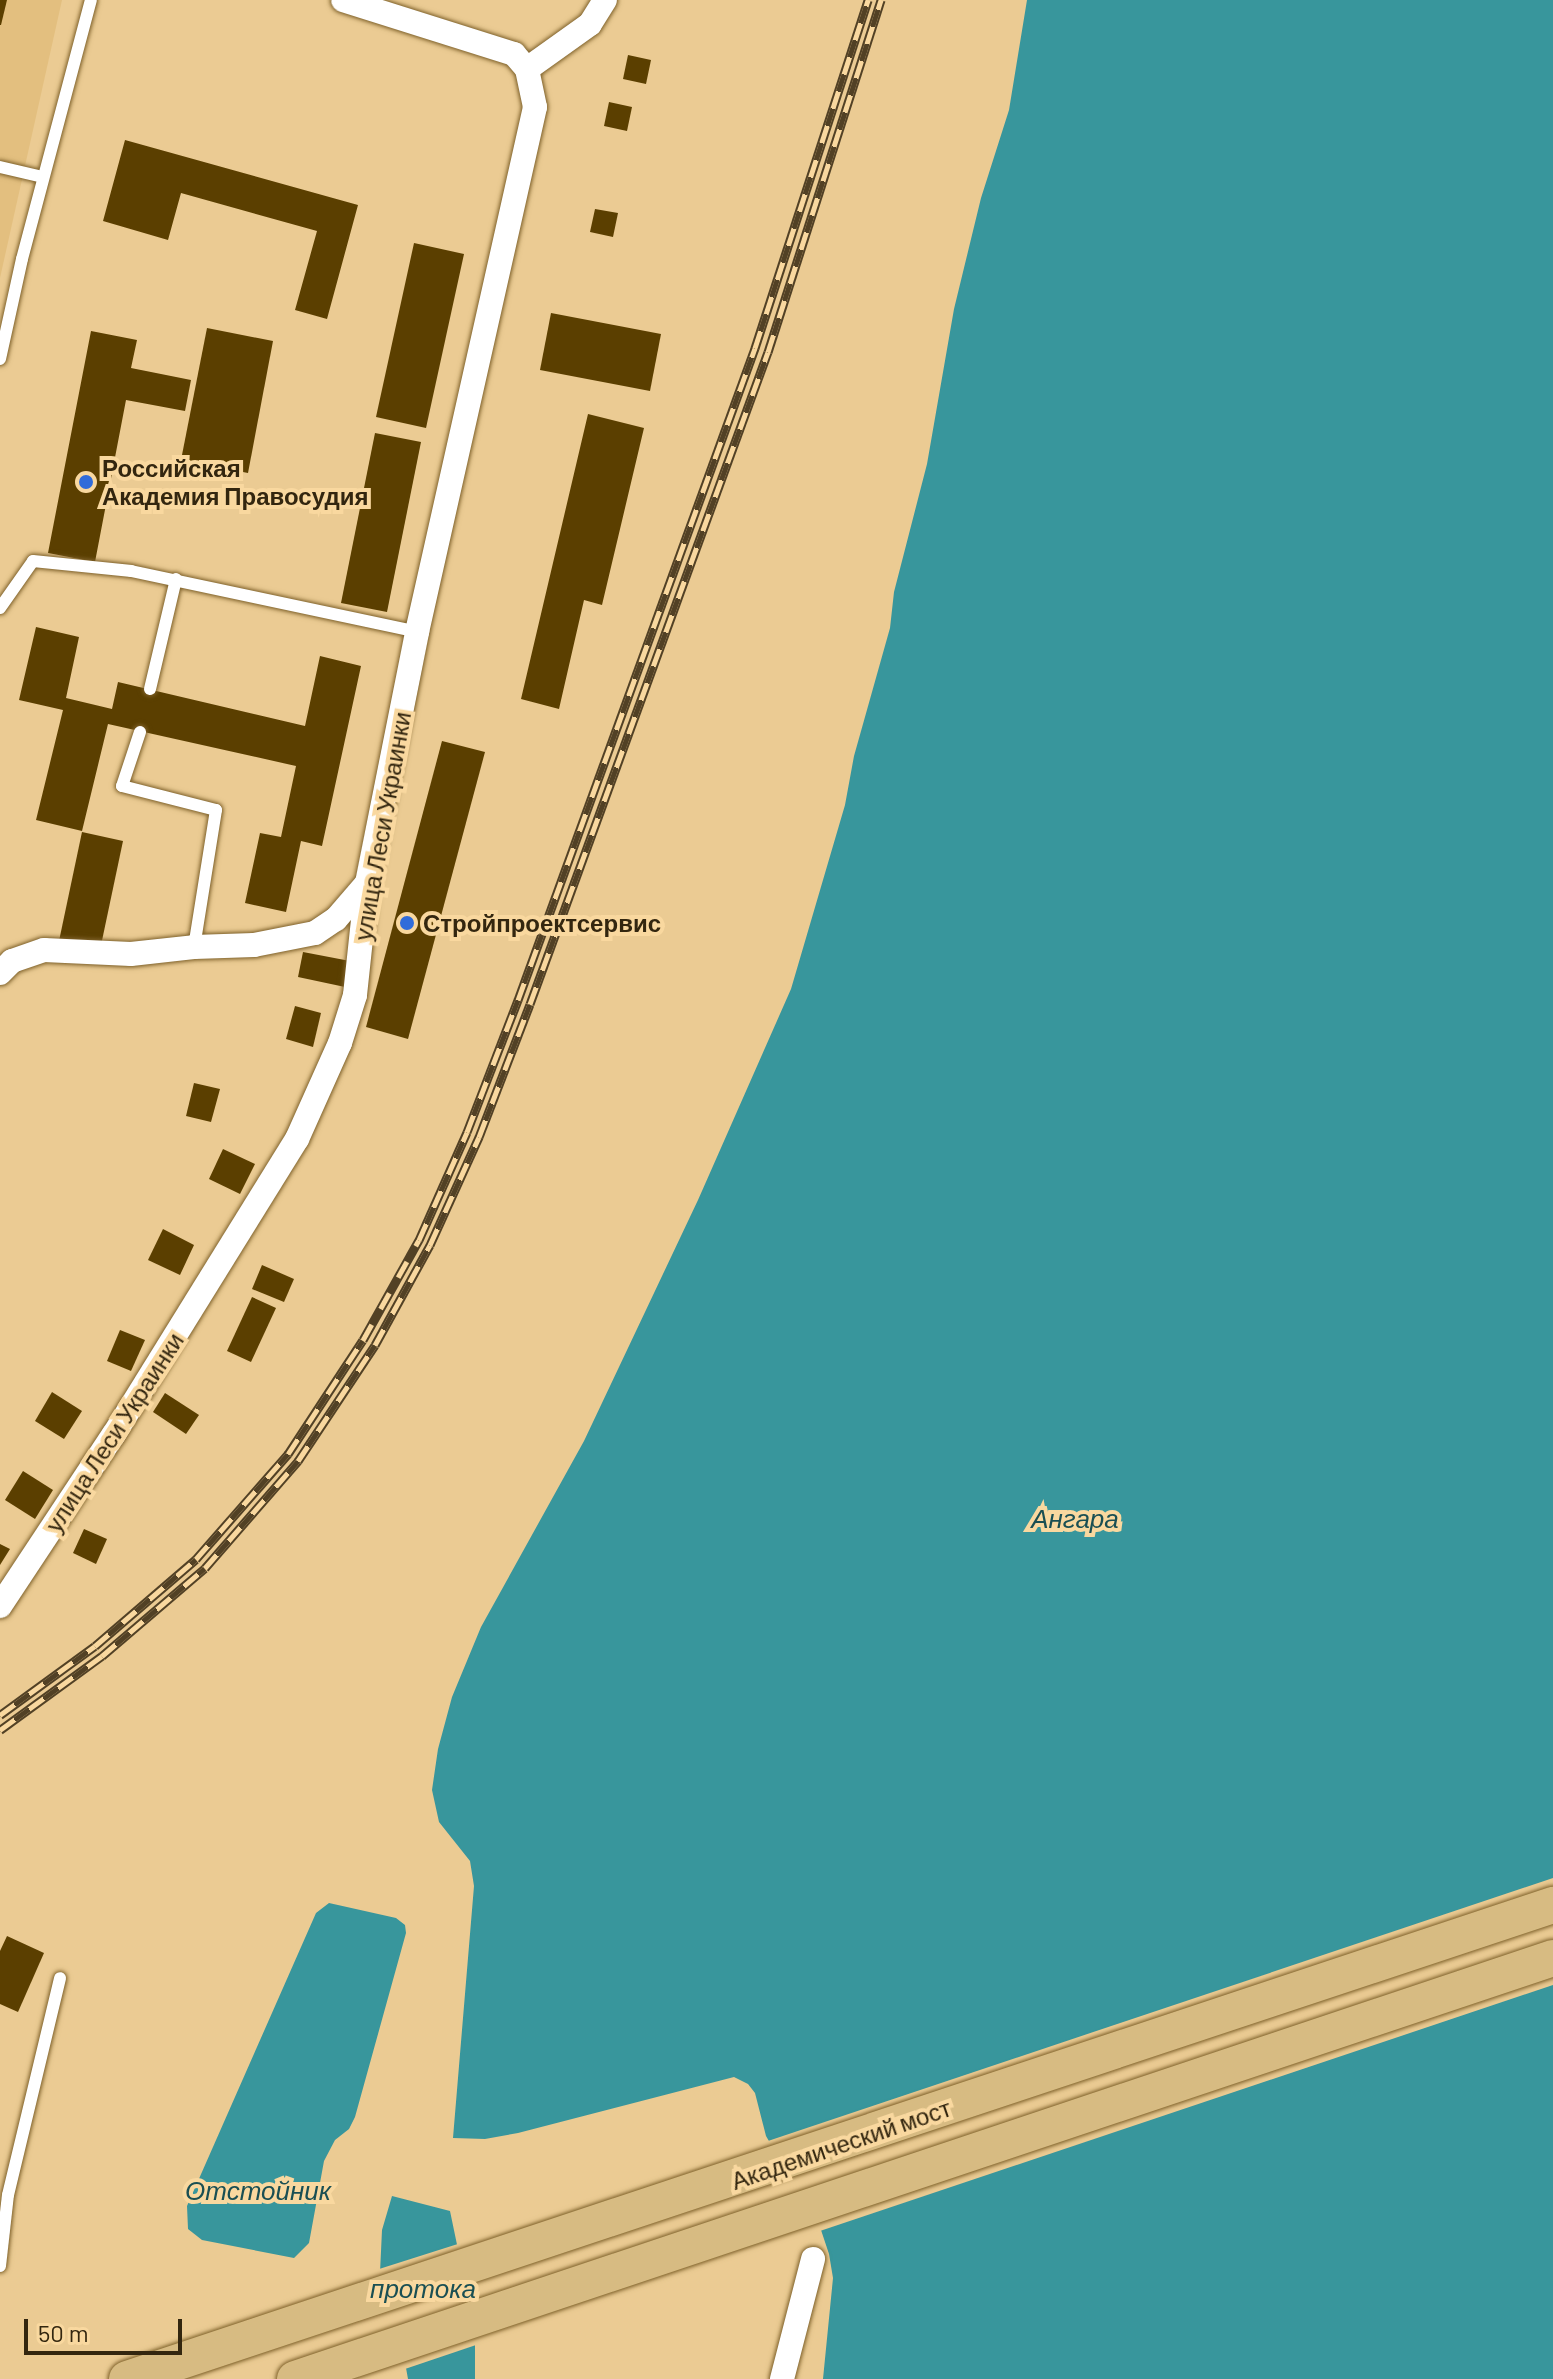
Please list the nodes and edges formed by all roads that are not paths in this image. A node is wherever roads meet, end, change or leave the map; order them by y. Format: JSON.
{"nodes":[{"id":1,"x":91,"y":0,"type":"edge"},
{"id":2,"x":343,"y":0,"type":"edge"},
{"id":3,"x":605,"y":0,"type":"edge"},
{"id":4,"x":527,"y":69,"type":"junction"},
{"id":5,"x":0,"y":167,"type":"edge"},
{"id":6,"x":43,"y":177,"type":"junction"},
{"id":7,"x":0,"y":359,"type":"edge"},
{"id":8,"x":176,"y":579,"type":"junction"},
{"id":9,"x":0,"y":608,"type":"edge"},
{"id":10,"x":417,"y":632,"type":"junction"},
{"id":11,"x":150,"y":689,"type":"dead end"},
{"id":12,"x":140,"y":732,"type":"dead end"},
{"id":13,"x":367,"y":883,"type":"junction"},
{"id":14,"x":194,"y":947,"type":"junction"},
{"id":15,"x":0,"y":973,"type":"edge"},
{"id":16,"x":0,"y":1606,"type":"edge"},
{"id":17,"x":1553,"y":1905,"type":"edge"},
{"id":18,"x":1553,"y":1958,"type":"edge"},
{"id":19,"x":60,"y":1978,"type":"dead end"},
{"id":20,"x":813,"y":2259,"type":"dead end"},
{"id":21,"x":0,"y":2266,"type":"edge"},
{"id":22,"x":127,"y":2379,"type":"edge"},
{"id":23,"x":295,"y":2379,"type":"edge"},
{"id":24,"x":782,"y":2379,"type":"edge"}],
"edges":[{"from":1,"to":6,"type":"lane"},
{"from":2,"to":4,"type":"street"},
{"from":3,"to":4,"type":"street"},
{"from":4,"to":10,"type":"street","name":"улица Леси Украинки"},
{"from":5,"to":6,"type":"lane"},
{"from":6,"to":7,"type":"lane"},
{"from":8,"to":9,"type":"lane"},
{"from":8,"to":10,"type":"lane"},
{"from":8,"to":11,"type":"lane"},
{"from":10,"to":13,"type":"street","name":"улица Леси Украинки"},
{"from":12,"to":14,"type":"lane"},
{"from":13,"to":14,"type":"street"},
{"from":13,"to":16,"type":"street","name":"улица Леси Украинки"},
{"from":14,"to":15,"type":"street"},
{"from":17,"to":22,"type":"main road","name":"Академический мост"},
{"from":18,"to":23,"type":"main road","name":"Академический мост"},
{"from":19,"to":21,"type":"lane"},
{"from":20,"to":24,"type":"street"}]}
